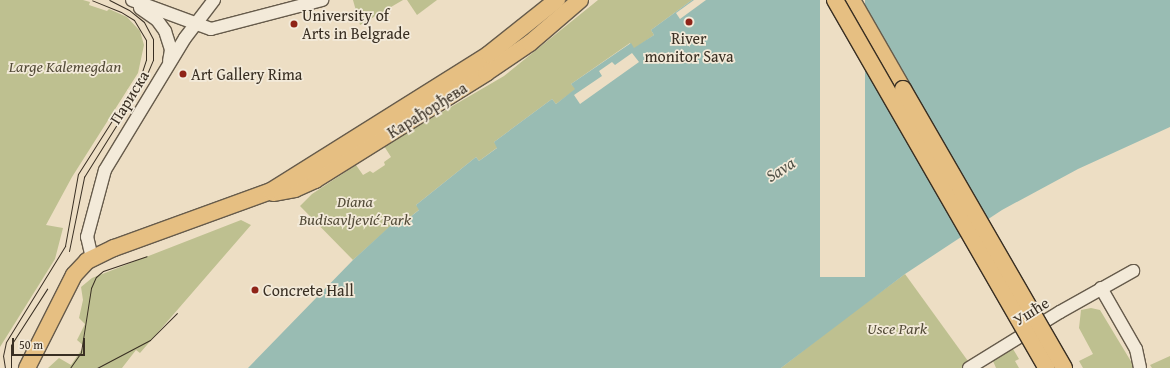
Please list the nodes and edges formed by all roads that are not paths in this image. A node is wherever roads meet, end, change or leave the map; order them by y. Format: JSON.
{"nodes":[{"id":1,"x":129,"y":0,"type":"edge"},
{"id":2,"x":132,"y":0,"type":"edge"},
{"id":3,"x":214,"y":0,"type":"edge"},
{"id":4,"x":322,"y":0,"type":"edge"},
{"id":5,"x":557,"y":0,"type":"edge"},
{"id":6,"x":580,"y":0,"type":"edge"},
{"id":7,"x":835,"y":0,"type":"edge"},
{"id":8,"x":852,"y":0,"type":"edge"},
{"id":9,"x":196,"y":23,"type":"junction"},
{"id":10,"x":169,"y":63,"type":"junction"},
{"id":11,"x":262,"y":195,"type":"junction"},
{"id":12,"x":92,"y":258,"type":"junction"},
{"id":13,"x":1133,"y":271,"type":"dead end"},
{"id":14,"x":1101,"y":288,"type":"junction"},
{"id":15,"x":977,"y":366,"type":"edge"},
{"id":16,"x":27,"y":368,"type":"edge"},
{"id":17,"x":1047,"y":368,"type":"edge"},
{"id":18,"x":1064,"y":368,"type":"edge"},
{"id":19,"x":1140,"y":368,"type":"edge"}],
"edges":[{"from":1,"to":10,"type":"street"},
{"from":2,"to":9,"type":"street"},
{"from":3,"to":9,"type":"street","name":"Париска"},
{"from":4,"to":9,"type":"street"},
{"from":5,"to":11,"type":"main road","name":"Карађорђева"},
{"from":6,"to":11,"type":"main road","name":"Карађорђева"},
{"from":7,"to":17,"type":"main road","bridge":true},
{"from":8,"to":18,"type":"main road","bridge":true},
{"from":9,"to":10,"type":"street","name":"Париска"},
{"from":10,"to":12,"type":"street","name":"Париска"},
{"from":11,"to":12,"type":"main road","name":"Карађорђева"},
{"from":12,"to":16,"type":"main road"},
{"from":13,"to":14,"type":"street","name":"Ушће"},
{"from":14,"to":15,"type":"street","name":"Ушће"},
{"from":14,"to":19,"type":"street"}]}
